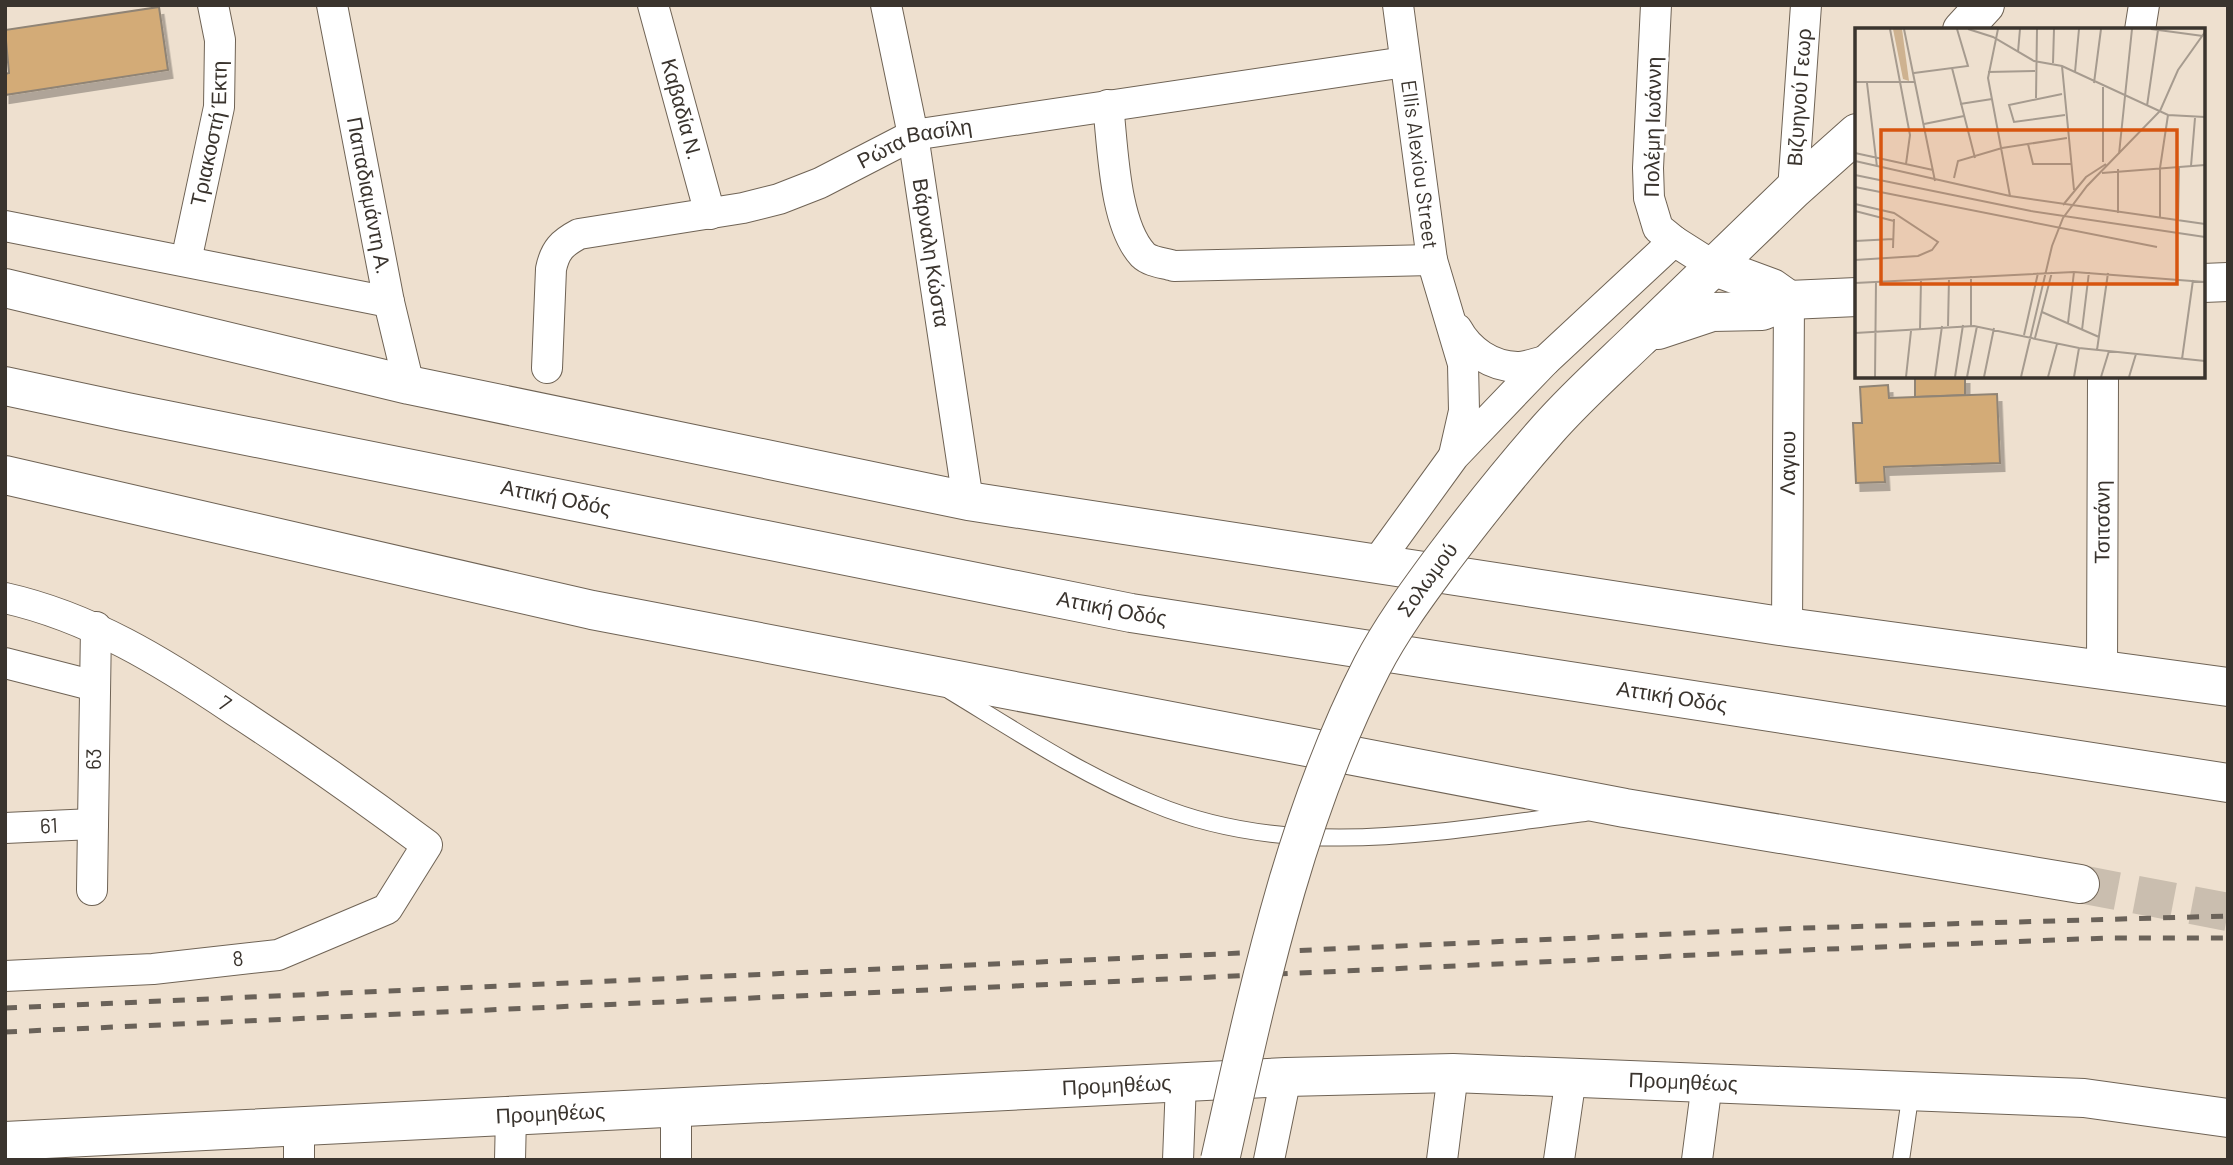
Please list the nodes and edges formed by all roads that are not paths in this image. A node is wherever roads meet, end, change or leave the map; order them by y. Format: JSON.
{"nodes":[{"id":1,"x":213,"y":5,"type":"edge"},
{"id":2,"x":332,"y":5,"type":"edge"},
{"id":3,"x":653,"y":5,"type":"edge"},
{"id":4,"x":887,"y":5,"type":"edge"},
{"id":5,"x":1398,"y":5,"type":"edge"},
{"id":6,"x":1656,"y":5,"type":"edge"},
{"id":7,"x":1805,"y":5,"type":"edge"},
{"id":8,"x":1985,"y":5,"type":"edge"},
{"id":9,"x":2144,"y":5,"type":"edge"},
{"id":10,"x":1964,"y":28,"type":"edge"},
{"id":11,"x":2140,"y":28,"type":"edge"},
{"id":12,"x":1405,"y":62,"type":"junction"},
{"id":13,"x":1108,"y":105,"type":"junction"},
{"id":14,"x":913,"y":135,"type":"junction"},
{"id":15,"x":1855,"y":135,"type":"edge"},
{"id":16,"x":1793,"y":190,"type":"junction"},
{"id":17,"x":710,"y":214,"type":"junction"},
{"id":18,"x":5,"y":226,"type":"edge"},
{"id":19,"x":1674,"y":241,"type":"junction"},
{"id":20,"x":1432,"y":260,"type":"junction"},
{"id":21,"x":186,"y":261,"type":"junction"},
{"id":22,"x":1715,"y":267,"type":"junction"},
{"id":23,"x":2228,"y":282,"type":"edge"},
{"id":24,"x":2205,"y":283,"type":"edge"},
{"id":25,"x":5,"y":288,"type":"edge"},
{"id":26,"x":1855,"y":297,"type":"edge"},
{"id":27,"x":1789,"y":300,"type":"junction"},
{"id":28,"x":389,"y":302,"type":"junction"},
{"id":29,"x":1451,"y":320,"type":"junction"},
{"id":30,"x":1642,"y":336,"type":"junction"},
{"id":31,"x":1545,"y":361,"type":"junction"},
{"id":32,"x":547,"y":368,"type":"dead end"},
{"id":33,"x":2103,"y":378,"type":"edge"},
{"id":34,"x":409,"y":385,"type":"junction"},
{"id":35,"x":5,"y":386,"type":"edge"},
{"id":36,"x":1454,"y":456,"type":"junction"},
{"id":37,"x":5,"y":475,"type":"edge"},
{"id":38,"x":968,"y":501,"type":"junction"},
{"id":39,"x":1375,"y":565,"type":"junction"},
{"id":40,"x":5,"y":598,"type":"edge"},
{"id":41,"x":96,"y":627,"type":"junction"},
{"id":42,"x":1787,"y":627,"type":"junction"},
{"id":43,"x":5,"y":663,"type":"edge"},
{"id":44,"x":2102,"y":669,"type":"junction"},
{"id":45,"x":921,"y":673,"type":"junction"},
{"id":46,"x":95,"y":686,"type":"junction"},
{"id":47,"x":2228,"y":687,"type":"edge"},
{"id":48,"x":2228,"y":783,"type":"edge"},
{"id":49,"x":1625,"y":808,"type":"junction"},
{"id":50,"x":93,"y":824,"type":"junction"},
{"id":51,"x":5,"y":828,"type":"edge"},
{"id":52,"x":427,"y":845,"type":"joint"},
{"id":53,"x":2080,"y":884,"type":"tunnel mouth"},
{"id":54,"x":92,"y":890,"type":"dead end"},
{"id":55,"x":5,"y":976,"type":"edge"},
{"id":56,"x":1453,"y":1073,"type":"junction"},
{"id":57,"x":1286,"y":1077,"type":"junction"},
{"id":58,"x":1571,"y":1077,"type":"junction"},
{"id":59,"x":1181,"y":1082,"type":"junction"},
{"id":60,"x":1707,"y":1083,"type":"junction"},
{"id":61,"x":1911,"y":1091,"type":"junction"},
{"id":62,"x":676,"y":1107,"type":"junction"},
{"id":63,"x":511,"y":1115,"type":"junction"},
{"id":64,"x":2228,"y":1118,"type":"edge"},
{"id":65,"x":5,"y":1141,"type":"edge"},
{"id":66,"x":299,"y":1143,"type":"edge"},
{"id":67,"x":510,"y":1160,"type":"edge"},
{"id":68,"x":676,"y":1160,"type":"edge"},
{"id":69,"x":1178,"y":1160,"type":"edge"},
{"id":70,"x":1220,"y":1160,"type":"edge"},
{"id":71,"x":1269,"y":1160,"type":"edge"},
{"id":72,"x":1442,"y":1160,"type":"edge"},
{"id":73,"x":1559,"y":1160,"type":"edge"},
{"id":74,"x":1697,"y":1160,"type":"edge"},
{"id":75,"x":1902,"y":1160,"type":"edge"}],
"edges":[{"from":1,"to":21,"type":"street","name":"Τριακοστή Έκτη"},
{"from":2,"to":28,"type":"street","name":"Παπαδιαμάντη Α."},
{"from":3,"to":17,"type":"street","name":"Καβαδία Ν."},
{"from":4,"to":14,"type":"street","name":"Βάρναλη Κώστα"},
{"from":5,"to":12,"type":"street","name":"Ellis Alexiou Street"},
{"from":6,"to":19,"type":"street","name":"Πολέμη Ιωάννη"},
{"from":7,"to":16,"type":"street","name":"Βιζυηνού Γεωρ"},
{"from":8,"to":10,"type":"main road"},
{"from":9,"to":11,"type":"street"},
{"from":12,"to":13,"type":"street","name":"Ρώτα Βασίλη"},
{"from":12,"to":20,"type":"street","name":"Ellis Alexiou Street"},
{"from":13,"to":14,"type":"street","name":"Ρώτα Βασίλη"},
{"from":13,"to":20,"type":"street"},
{"from":14,"to":17,"type":"street","name":"Ρώτα Βασίλη"},
{"from":14,"to":38,"type":"street","name":"Βάρναλη Κώστα"},
{"from":15,"to":16,"type":"main road","name":"Σολωμού"},
{"from":16,"to":22,"type":"main road","name":"Σολωμού"},
{"from":17,"to":32,"type":"street","name":"Ρώτα Βασίλη"},
{"from":18,"to":21,"type":"street"},
{"from":19,"to":22,"type":"street"},
{"from":19,"to":31,"type":"street"},
{"from":20,"to":29,"type":"street","name":"Ellis Alexiou Street"},
{"from":21,"to":28,"type":"street"},
{"from":22,"to":27,"type":"main road"},
{"from":22,"to":30,"type":"main road","name":"Σολωμού"},
{"from":23,"to":24,"type":"main road"},
{"from":25,"to":34,"type":"main road"},
{"from":26,"to":27,"type":"main road"},
{"from":27,"to":30,"type":"main road"},
{"from":27,"to":42,"type":"street","name":"Λαγιου"},
{"from":28,"to":34,"type":"street","name":"Παπαδιαμάντη Α."},
{"from":29,"to":31,"type":"street","name":"Ellis Alexiou Street"},
{"from":29,"to":36,"type":"street","name":"Ellis Alexiou Street"},
{"from":30,"to":70,"type":"main road","name":"Σολωμού","bridge":true},
{"from":31,"to":36,"type":"street"},
{"from":33,"to":44,"type":"street","name":"Τσιτσάνη"},
{"from":34,"to":38,"type":"main road"},
{"from":35,"to":48,"type":"main road","name":"Αττική Οδός"},
{"from":36,"to":39,"type":"street"},
{"from":37,"to":45,"type":"main road"},
{"from":38,"to":39,"type":"main road"},
{"from":39,"to":42,"type":"main road"},
{"from":40,"to":41,"type":"street","name":"7"},
{"from":41,"to":46,"type":"street","name":"63"},
{"from":41,"to":52,"type":"street","name":"7"},
{"from":42,"to":44,"type":"main road"},
{"from":43,"to":46,"type":"street"},
{"from":44,"to":47,"type":"main road"},
{"from":45,"to":49,"type":"main road"},
{"from":45,"to":49,"type":"lane"},
{"from":46,"to":50,"type":"street","name":"63"},
{"from":49,"to":53,"type":"main road"},
{"from":50,"to":51,"type":"street","name":"61"},
{"from":50,"to":54,"type":"street","name":"63"},
{"from":52,"to":55,"type":"street","name":"8"},
{"from":56,"to":57,"type":"main road","name":"Προμηθέως"},
{"from":56,"to":58,"type":"main road","name":"Προμηθέως"},
{"from":56,"to":72,"type":"street"},
{"from":57,"to":59,"type":"main road","name":"Προμηθέως"},
{"from":57,"to":71,"type":"street"},
{"from":58,"to":60,"type":"main road","name":"Προμηθέως"},
{"from":58,"to":73,"type":"street"},
{"from":59,"to":62,"type":"main road","name":"Προμηθέως"},
{"from":59,"to":69,"type":"street"},
{"from":60,"to":61,"type":"main road","name":"Προμηθέως"},
{"from":60,"to":74,"type":"street"},
{"from":61,"to":64,"type":"main road","name":"Προμηθέως"},
{"from":61,"to":75,"type":"lane"},
{"from":62,"to":63,"type":"main road","name":"Προμηθέως"},
{"from":62,"to":68,"type":"street"},
{"from":63,"to":66,"type":"main road","name":"Προμηθέως"},
{"from":63,"to":67,"type":"street"},
{"from":65,"to":66,"type":"main road","name":"Προμηθέως"}]}
